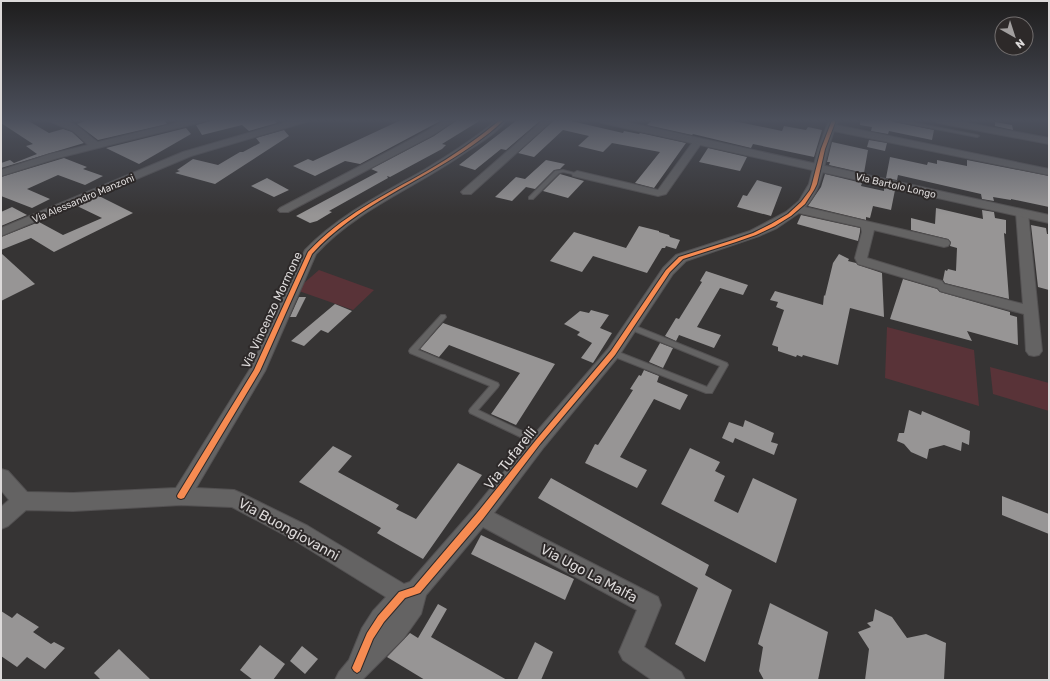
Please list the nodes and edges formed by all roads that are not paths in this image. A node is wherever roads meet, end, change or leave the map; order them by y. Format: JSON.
{"nodes":[{"id":1,"x":73,"y":152,"type":"edge"},
{"id":2,"x":195,"y":152,"type":"edge"},
{"id":3,"x":394,"y":152,"type":"edge"},
{"id":4,"x":460,"y":152,"type":"edge"},
{"id":5,"x":512,"y":152,"type":"edge"},
{"id":6,"x":690,"y":152,"type":"edge"},
{"id":7,"x":747,"y":152,"type":"edge"},
{"id":8,"x":823,"y":152,"type":"edge"},
{"id":9,"x":958,"y":152,"type":"edge"},
{"id":10,"x":820,"y":168,"type":"junction"},
{"id":11,"x":1049,"y":172,"type":"edge"},
{"id":12,"x":1,"y":173,"type":"edge"},
{"id":13,"x":577,"y":174,"type":"joint"},
{"id":14,"x":467,"y":192,"type":"dead end"},
{"id":15,"x":531,"y":198,"type":"dead end"},
{"id":16,"x":798,"y":209,"type":"junction"},
{"id":17,"x":284,"y":210,"type":"dead end"},
{"id":18,"x":1022,"y":213,"type":"junction"},
{"id":19,"x":1049,"y":219,"type":"edge"},
{"id":20,"x":867,"y":225,"type":"junction"},
{"id":21,"x":1,"y":232,"type":"edge"},
{"id":22,"x":944,"y":243,"type":"dead end"},
{"id":23,"x":1030,"y":311,"type":"junction"},
{"id":24,"x":443,"y":318,"type":"dead end"},
{"id":25,"x":631,"y":326,"type":"junction"},
{"id":26,"x":1034,"y":351,"type":"dead end"},
{"id":27,"x":612,"y":353,"type":"junction"},
{"id":28,"x":538,"y":442,"type":"junction"},
{"id":29,"x":1,"y":477,"type":"edge"},
{"id":30,"x":181,"y":496,"type":"junction"},
{"id":31,"x":22,"y":501,"type":"junction"},
{"id":32,"x":480,"y":516,"type":"junction"},
{"id":33,"x":1,"y":520,"type":"edge"},
{"id":34,"x":410,"y":593,"type":"junction"},
{"id":35,"x":352,"y":674,"type":"edge"},
{"id":36,"x":673,"y":680,"type":"edge"}],
"edges":[{"from":1,"to":12,"type":"street"},
{"from":2,"to":21,"type":"street","name":"Via Alessandro Manzoni"},
{"from":3,"to":17,"type":"street"},
{"from":4,"to":30,"type":"street","name":"Via Vincenzo Mormone"},
{"from":5,"to":14,"type":"street"},
{"from":6,"to":13,"type":"street"},
{"from":7,"to":10,"type":"street","name":"Via Bartolo Longo"},
{"from":8,"to":10,"type":"street"},
{"from":9,"to":11,"type":"street"},
{"from":10,"to":16,"type":"street"},
{"from":10,"to":18,"type":"street","name":"Via Bartolo Longo"},
{"from":13,"to":15,"type":"lane"},
{"from":16,"to":20,"type":"street"},
{"from":16,"to":25,"type":"street","name":"Via Tufarelli"},
{"from":18,"to":19,"type":"street","name":"Via Bartolo Longo"},
{"from":18,"to":23,"type":"street"},
{"from":20,"to":22,"type":"street"},
{"from":20,"to":23,"type":"street"},
{"from":23,"to":26,"type":"street"},
{"from":24,"to":28,"type":"lane"},
{"from":25,"to":27,"type":"street","name":"Via Tufarelli"},
{"from":25,"to":27,"type":"lane"},
{"from":27,"to":28,"type":"street","name":"Via Tufarelli"},
{"from":28,"to":32,"type":"street","name":"Via Tufarelli"},
{"from":29,"to":31,"type":"street"},
{"from":30,"to":31,"type":"street","name":"Via Buongiovanni"},
{"from":30,"to":34,"type":"street","name":"Via Buongiovanni"},
{"from":31,"to":33,"type":"street"},
{"from":32,"to":34,"type":"street","name":"Via Tufarelli"},
{"from":32,"to":36,"type":"street","name":"Via Ugo La Malfa"},
{"from":34,"to":35,"type":"street","name":"Via Tufarelli"}]}
